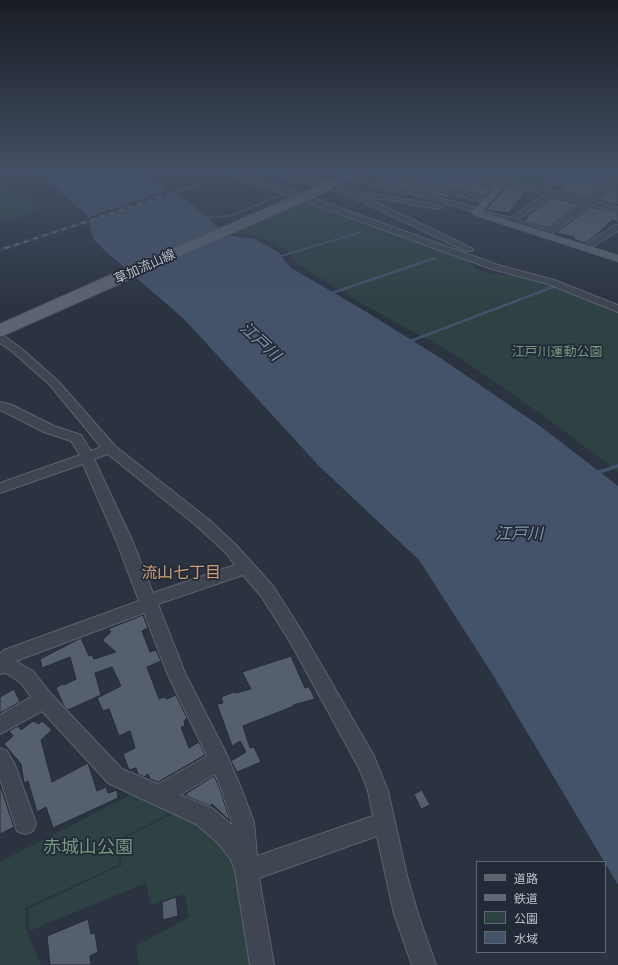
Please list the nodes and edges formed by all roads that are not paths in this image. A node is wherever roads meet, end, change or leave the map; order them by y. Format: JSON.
{"nodes":[{"id":1,"x":255,"y":219,"type":"edge"},
{"id":2,"x":362,"y":219,"type":"edge"},
{"id":3,"x":406,"y":219,"type":"edge"},
{"id":4,"x":498,"y":219,"type":"edge"},
{"id":5,"x":504,"y":219,"type":"edge"},
{"id":6,"x":514,"y":219,"type":"edge"},
{"id":7,"x":567,"y":219,"type":"edge"},
{"id":8,"x":511,"y":221,"type":"junction"},
{"id":9,"x":618,"y":227,"type":"edge"},
{"id":10,"x":584,"y":248,"type":"junction"},
{"id":11,"x":618,"y":259,"type":"edge"},
{"id":12,"x":506,"y":270,"type":"junction"},
{"id":13,"x":618,"y":309,"type":"edge"},
{"id":14,"x":0,"y":333,"type":"edge"},
{"id":15,"x":0,"y":406,"type":"edge"},
{"id":16,"x":110,"y":449,"type":"junction"},
{"id":17,"x":88,"y":458,"type":"junction"},
{"id":18,"x":0,"y":488,"type":"edge"},
{"id":19,"x":248,"y":566,"type":"junction"},
{"id":20,"x":148,"y":602,"type":"junction"},
{"id":21,"x":1,"y":665,"type":"edge"},
{"id":22,"x":44,"y":700,"type":"junction"},
{"id":23,"x":0,"y":725,"type":"edge"},
{"id":24,"x":0,"y":758,"type":"edge"},
{"id":25,"x":219,"y":760,"type":"junction"},
{"id":26,"x":158,"y":796,"type":"junction"},
{"id":27,"x":24,"y":823,"type":"dead end"},
{"id":28,"x":384,"y":823,"type":"junction"},
{"id":29,"x":246,"y":871,"type":"junction"},
{"id":30,"x":262,"y":965,"type":"edge"},
{"id":31,"x":424,"y":965,"type":"edge"}],
"edges":[{"from":1,"to":14,"type":"main road","name":"草加流山線","bridge":true},
{"from":2,"to":12,"type":"street"},
{"from":3,"to":12,"type":"street"},
{"from":4,"to":10,"type":"main road"},
{"from":5,"to":8,"type":"street"},
{"from":6,"to":8,"type":"street"},
{"from":7,"to":8,"type":"street"},
{"from":9,"to":10,"type":"street"},
{"from":10,"to":11,"type":"main road"},
{"from":12,"to":13,"type":"street"},
{"from":14,"to":16,"type":"street"},
{"from":15,"to":17,"type":"street"},
{"from":16,"to":17,"type":"street"},
{"from":16,"to":19,"type":"street"},
{"from":17,"to":18,"type":"street"},
{"from":17,"to":20,"type":"street"},
{"from":19,"to":20,"type":"street"},
{"from":19,"to":28,"type":"street"},
{"from":20,"to":21,"type":"street"},
{"from":20,"to":25,"type":"street"},
{"from":21,"to":22,"type":"street"},
{"from":22,"to":23,"type":"street"},
{"from":22,"to":26,"type":"street"},
{"from":24,"to":27,"type":"street"},
{"from":25,"to":26,"type":"street"},
{"from":25,"to":29,"type":"street"},
{"from":26,"to":29,"type":"street"},
{"from":28,"to":29,"type":"street"},
{"from":28,"to":31,"type":"street"},
{"from":29,"to":30,"type":"street"}]}
